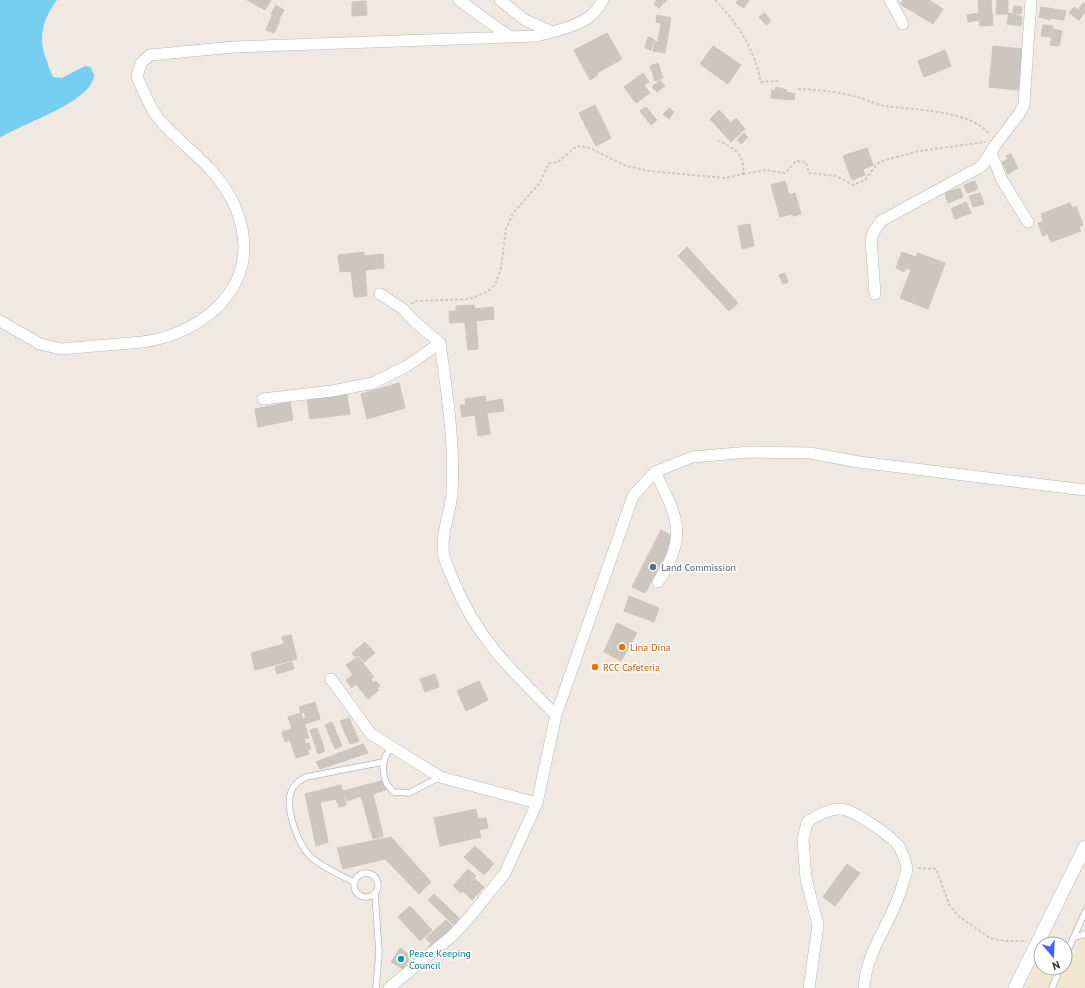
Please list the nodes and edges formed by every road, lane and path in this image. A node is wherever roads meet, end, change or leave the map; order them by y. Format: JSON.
{"nodes":[{"id":1,"x":459,"y":0,"type":"edge"},
{"id":2,"x":500,"y":0,"type":"edge"},
{"id":3,"x":603,"y":0,"type":"edge"},
{"id":4,"x":715,"y":0,"type":"edge"},
{"id":5,"x":890,"y":0,"type":"edge"},
{"id":6,"x":1031,"y":0,"type":"edge"},
{"id":7,"x":903,"y":24,"type":"dead end"},
{"id":8,"x":552,"y":32,"type":"junction"},
{"id":9,"x":510,"y":37,"type":"junction"},
{"id":10,"x":778,"y":81,"type":"dead end"},
{"id":11,"x":798,"y":89,"type":"dead end"},
{"id":12,"x":719,"y":141,"type":"dead end"},
{"id":13,"x":994,"y":148,"type":"junction"},
{"id":14,"x":743,"y":174,"type":"junction"},
{"id":15,"x":1028,"y":222,"type":"dead end"},
{"id":16,"x":380,"y":294,"type":"dead end"},
{"id":17,"x":875,"y":294,"type":"dead end"},
{"id":18,"x":403,"y":309,"type":"junction"},
{"id":19,"x":0,"y":321,"type":"edge"},
{"id":20,"x":440,"y":343,"type":"junction"},
{"id":21,"x":263,"y":399,"type":"dead end"},
{"id":22,"x":654,"y":472,"type":"junction"},
{"id":23,"x":1085,"y":490,"type":"edge"},
{"id":24,"x":658,"y":582,"type":"dead end"},
{"id":25,"x":331,"y":679,"type":"dead end"},
{"id":26,"x":556,"y":715,"type":"junction"},
{"id":27,"x":392,"y":747,"type":"junction"},
{"id":28,"x":383,"y":762,"type":"junction"},
{"id":29,"x":440,"y":777,"type":"junction"},
{"id":30,"x":537,"y":803,"type":"junction"},
{"id":31,"x":1085,"y":847,"type":"edge"},
{"id":32,"x":907,"y":868,"type":"junction"},
{"id":33,"x":354,"y":882,"type":"junction"},
{"id":34,"x":375,"y":893,"type":"junction"},
{"id":35,"x":1085,"y":912,"type":"edge"},
{"id":36,"x":1085,"y":934,"type":"edge"},
{"id":37,"x":1040,"y":936,"type":"edge"},
{"id":38,"x":1073,"y":938,"type":"joint"},
{"id":39,"x":1033,"y":941,"type":"edge"},
{"id":40,"x":1033,"y":951,"type":"edge"},
{"id":41,"x":1057,"y":976,"type":"edge"},
{"id":42,"x":376,"y":988,"type":"edge"},
{"id":43,"x":389,"y":988,"type":"edge"},
{"id":44,"x":809,"y":988,"type":"edge"},
{"id":45,"x":864,"y":988,"type":"edge"},
{"id":46,"x":1015,"y":988,"type":"edge"},
{"id":47,"x":1052,"y":988,"type":"edge"}],
"edges":[{"from":1,"to":9,"type":"street"},
{"from":2,"to":8,"type":"street"},
{"from":3,"to":8,"type":"street"},
{"from":4,"to":10,"type":"path"},
{"from":5,"to":7,"type":"street"},
{"from":6,"to":13,"type":"street"},
{"from":8,"to":9,"type":"street"},
{"from":9,"to":19,"type":"street"},
{"from":11,"to":13,"type":"path"},
{"from":12,"to":14,"type":"path"},
{"from":13,"to":14,"type":"path"},
{"from":13,"to":15,"type":"street"},
{"from":13,"to":17,"type":"street"},
{"from":14,"to":18,"type":"path"},
{"from":16,"to":18,"type":"street"},
{"from":18,"to":20,"type":"street"},
{"from":20,"to":21,"type":"street"},
{"from":20,"to":26,"type":"street"},
{"from":22,"to":23,"type":"street"},
{"from":22,"to":24,"type":"street"},
{"from":22,"to":26,"type":"street"},
{"from":25,"to":27,"type":"street"},
{"from":26,"to":30,"type":"street"},
{"from":27,"to":28,"type":"lane"},
{"from":27,"to":29,"type":"street"},
{"from":28,"to":29,"type":"lane"},
{"from":28,"to":33,"type":"lane"},
{"from":29,"to":30,"type":"street"},
{"from":30,"to":43,"type":"street"},
{"from":31,"to":37,"type":"street"},
{"from":32,"to":39,"type":"path"},
{"from":32,"to":44,"type":"street"},
{"from":32,"to":45,"type":"street"},
{"from":33,"to":34,"type":"lane"},
{"from":33,"to":34,"type":"lane"},
{"from":34,"to":42,"type":"lane"},
{"from":35,"to":38,"type":"lane"},
{"from":36,"to":38,"type":"lane"},
{"from":40,"to":46,"type":"street"},
{"from":41,"to":47,"type":"lane"}]}
